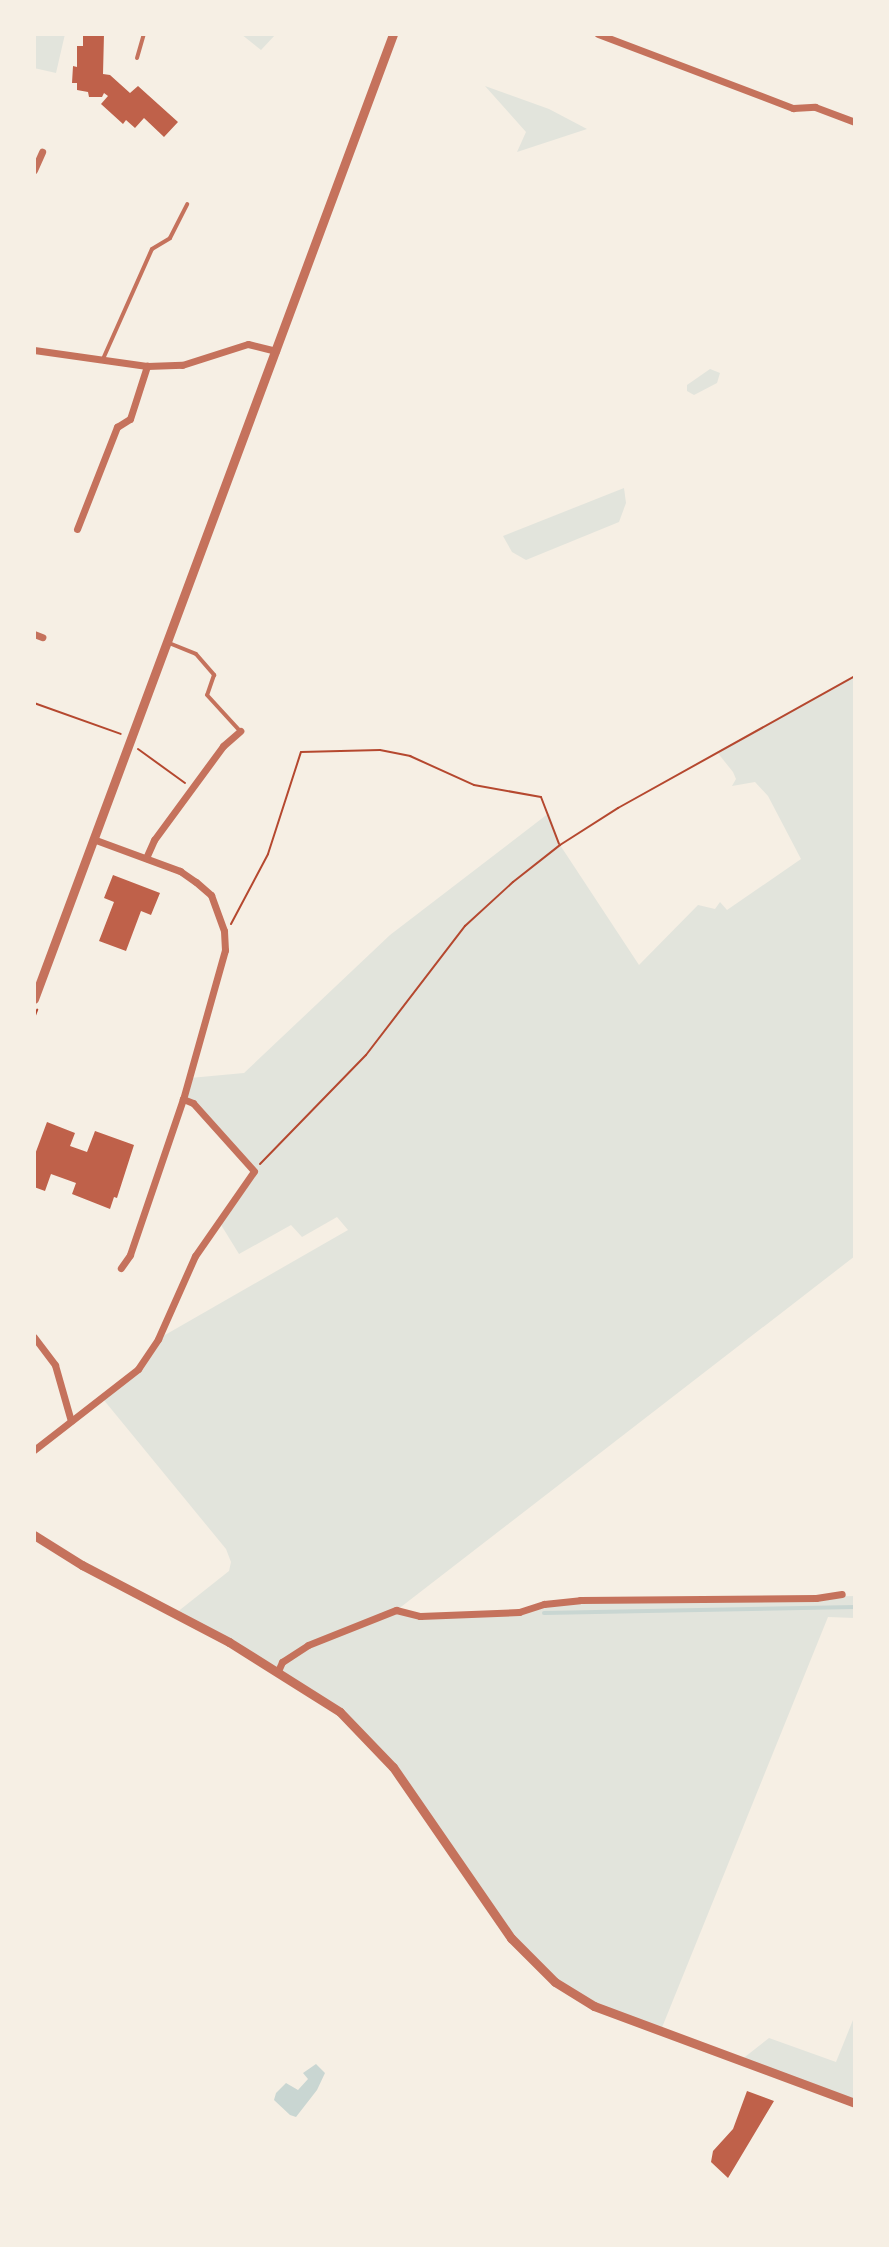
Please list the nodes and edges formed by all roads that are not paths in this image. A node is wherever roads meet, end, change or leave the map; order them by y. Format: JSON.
{"nodes":[{"id":1,"x":144,"y":34,"type":"edge"},
{"id":2,"x":393,"y":34,"type":"edge"},
{"id":3,"x":598,"y":34,"type":"edge"},
{"id":4,"x":137,"y":58,"type":"dead end"},
{"id":5,"x":855,"y":122,"type":"edge"},
{"id":6,"x":42,"y":152,"type":"dead end"},
{"id":7,"x":34,"y":170,"type":"edge"},
{"id":8,"x":187,"y":204,"type":"dead end"},
{"id":9,"x":34,"y":350,"type":"edge"},
{"id":10,"x":276,"y":351,"type":"junction"},
{"id":11,"x":103,"y":359,"type":"junction"},
{"id":12,"x":147,"y":366,"type":"junction"},
{"id":13,"x":77,"y":529,"type":"dead end"},
{"id":14,"x":167,"y":643,"type":"junction"},
{"id":15,"x":240,"y":731,"type":"joint"},
{"id":16,"x":93,"y":839,"type":"junction"},
{"id":17,"x":146,"y":858,"type":"junction"},
{"id":18,"x":34,"y":999,"type":"edge"},
{"id":19,"x":183,"y":1099,"type":"junction"},
{"id":20,"x":121,"y":1268,"type":"dead end"},
{"id":21,"x":34,"y":1337,"type":"edge"},
{"id":22,"x":71,"y":1421,"type":"junction"},
{"id":23,"x":34,"y":1450,"type":"edge"},
{"id":24,"x":34,"y":1535,"type":"edge"},
{"id":25,"x":842,"y":1594,"type":"dead end"},
{"id":26,"x":278,"y":1671,"type":"junction"},
{"id":27,"x":855,"y":2103,"type":"edge"}],
"edges":[{"from":1,"to":4,"type":"lane"},
{"from":2,"to":10,"type":"street"},
{"from":3,"to":5,"type":"street"},
{"from":6,"to":7,"type":"street"},
{"from":8,"to":11,"type":"lane"},
{"from":9,"to":11,"type":"street"},
{"from":10,"to":12,"type":"street"},
{"from":10,"to":14,"type":"street"},
{"from":11,"to":12,"type":"street"},
{"from":12,"to":13,"type":"street"},
{"from":14,"to":15,"type":"lane"},
{"from":14,"to":16,"type":"street"},
{"from":15,"to":17,"type":"street"},
{"from":16,"to":17,"type":"street"},
{"from":16,"to":18,"type":"street"},
{"from":17,"to":19,"type":"street"},
{"from":19,"to":20,"type":"street"},
{"from":19,"to":22,"type":"street"},
{"from":21,"to":22,"type":"street"},
{"from":22,"to":23,"type":"street"},
{"from":24,"to":26,"type":"street"},
{"from":25,"to":26,"type":"street"},
{"from":26,"to":27,"type":"street"}]}
